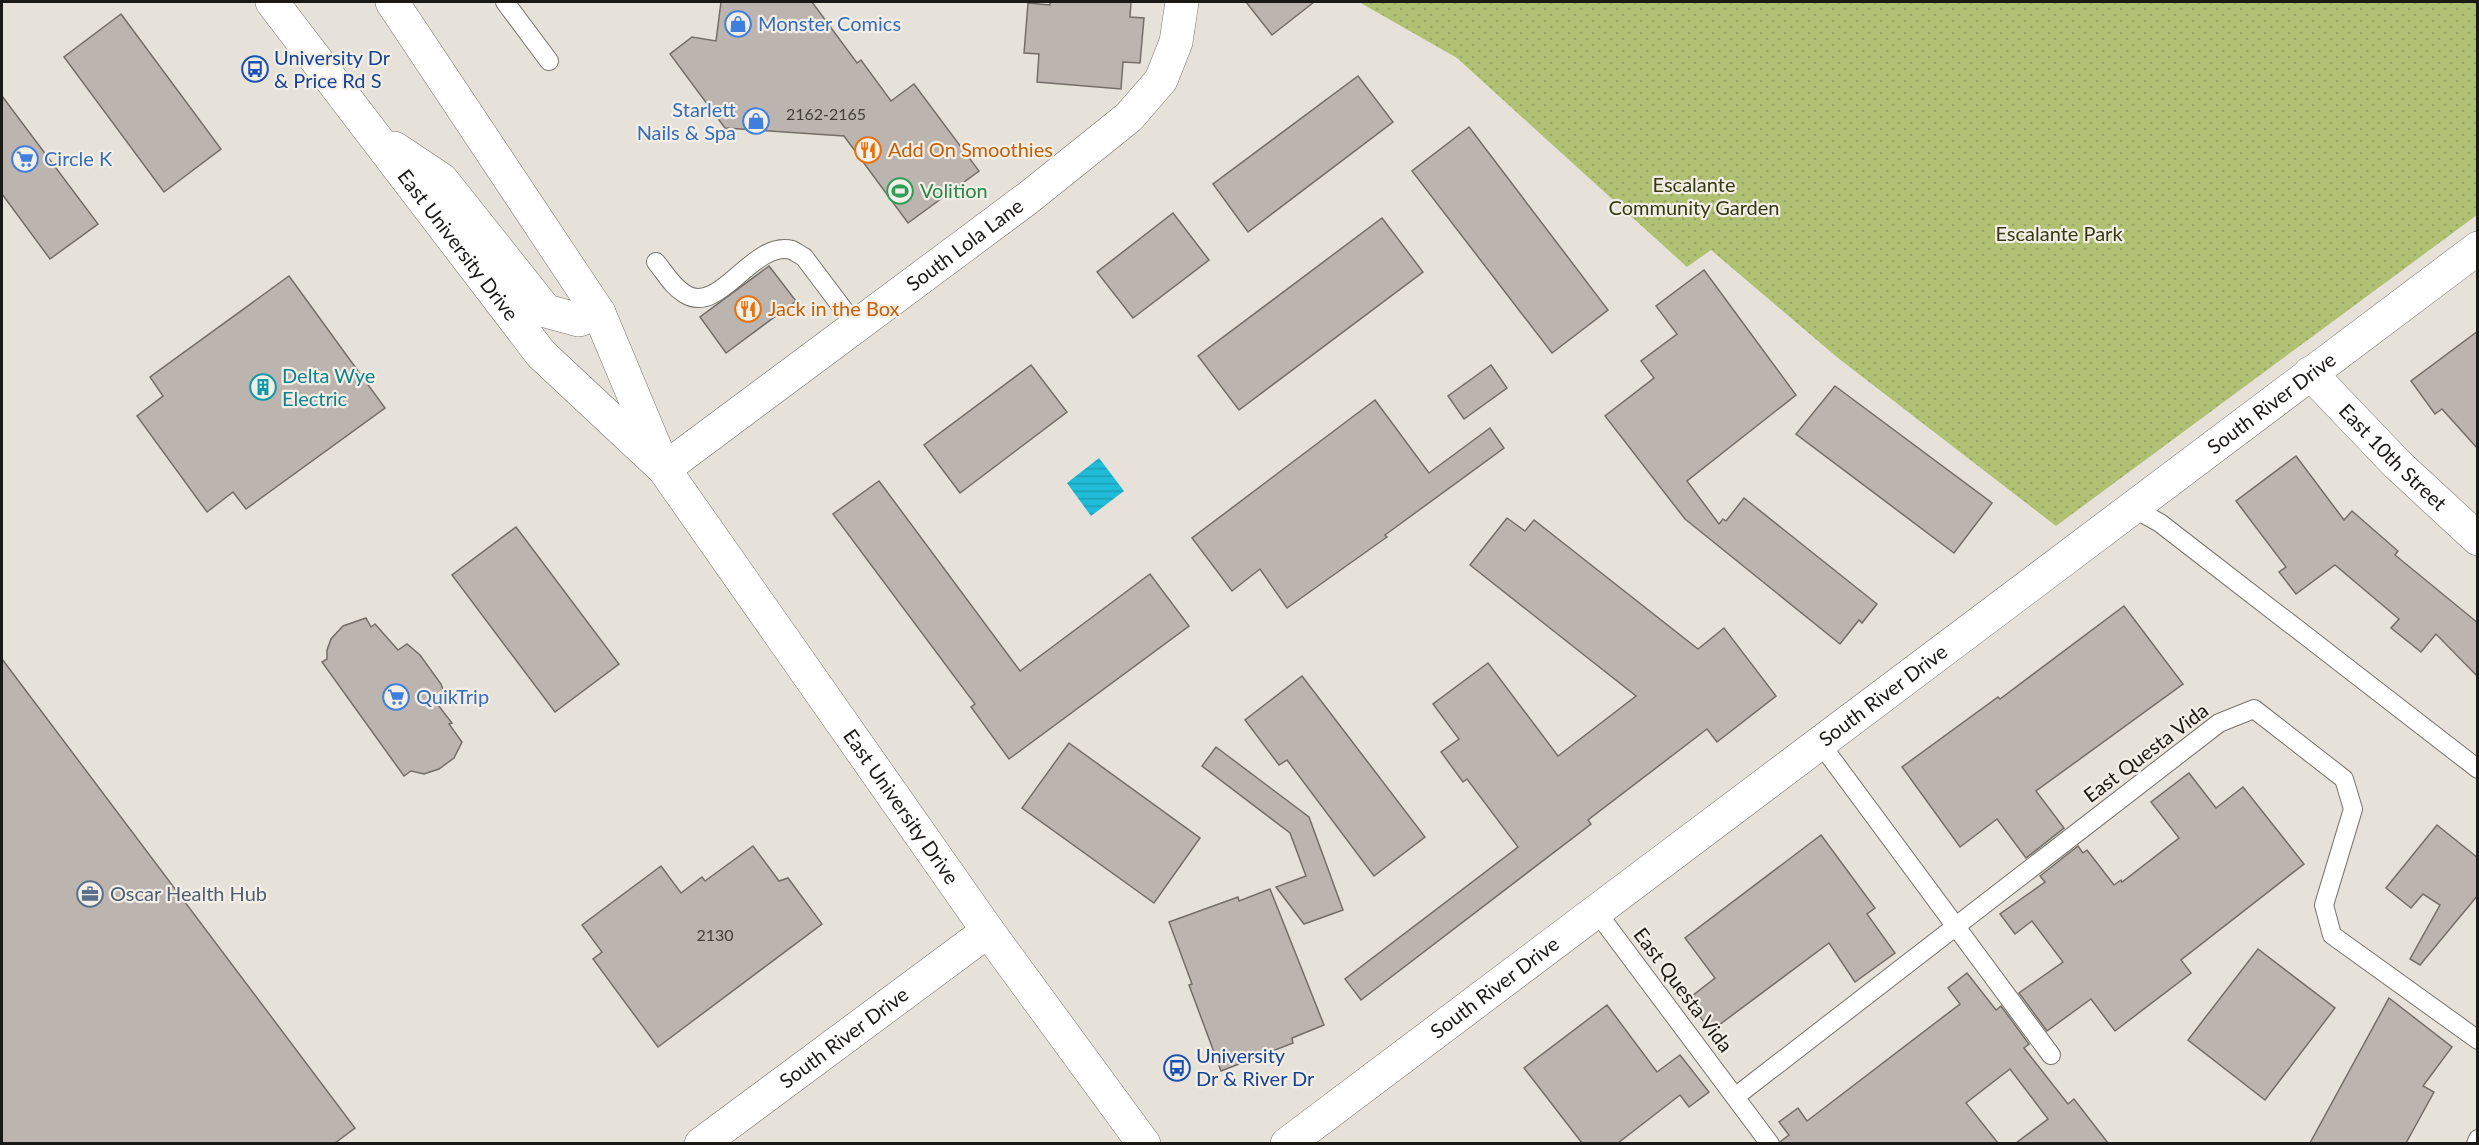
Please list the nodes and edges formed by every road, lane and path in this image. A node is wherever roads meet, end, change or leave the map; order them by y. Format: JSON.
{"nodes":[{"id":1,"x":272,"y":2,"type":"edge"},
{"id":2,"x":392,"y":2,"type":"edge"},
{"id":3,"x":505,"y":2,"type":"edge"},
{"id":4,"x":1182,"y":2,"type":"edge"},
{"id":5,"x":549,"y":61,"type":"dead end"},
{"id":6,"x":373,"y":134,"type":"junction"},
{"id":7,"x":2475,"y":254,"type":"edge"},
{"id":8,"x":656,"y":262,"type":"dead end"},
{"id":9,"x":599,"y":313,"type":"junction"},
{"id":10,"x":856,"y":326,"type":"junction"},
{"id":11,"x":2310,"y":373,"type":"junction"},
{"id":12,"x":664,"y":469,"type":"junction"},
{"id":13,"x":2133,"y":508,"type":"junction"},
{"id":14,"x":2478,"y":539,"type":"edge"},
{"id":15,"x":1820,"y":742,"type":"junction"},
{"id":16,"x":2478,"y":770,"type":"edge"},
{"id":17,"x":1596,"y":911,"type":"junction"},
{"id":18,"x":1956,"y":927,"type":"junction"},
{"id":19,"x":988,"y":931,"type":"junction"},
{"id":20,"x":2478,"y":1040,"type":"edge"},
{"id":21,"x":2050,"y":1055,"type":"dead end"},
{"id":22,"x":1735,"y":1097,"type":"junction"},
{"id":23,"x":2478,"y":1139,"type":"edge"},
{"id":24,"x":701,"y":1143,"type":"edge"},
{"id":25,"x":1144,"y":1143,"type":"edge"},
{"id":26,"x":1287,"y":1143,"type":"edge"},
{"id":27,"x":1770,"y":1143,"type":"edge"},
{"id":28,"x":2476,"y":1143,"type":"edge"}],
"edges":[{"from":1,"to":6,"type":"street","name":"East University Drive"},
{"from":2,"to":9,"type":"street","name":"East University Drive"},
{"from":3,"to":5,"type":"lane"},
{"from":4,"to":10,"type":"street","name":"South Lola Lane"},
{"from":6,"to":9,"type":"street"},
{"from":6,"to":12,"type":"street","name":"East University Drive"},
{"from":7,"to":11,"type":"street","name":"South River Drive"},
{"from":8,"to":10,"type":"lane"},
{"from":9,"to":12,"type":"street","name":"East University Drive"},
{"from":10,"to":12,"type":"street","name":"South Lola Lane"},
{"from":11,"to":13,"type":"street","name":"South River Drive"},
{"from":11,"to":14,"type":"street","name":"East 10th Street"},
{"from":12,"to":19,"type":"street","name":"East University Drive"},
{"from":13,"to":15,"type":"street","name":"South River Drive"},
{"from":13,"to":16,"type":"lane"},
{"from":15,"to":17,"type":"street","name":"South River Drive"},
{"from":15,"to":18,"type":"lane"},
{"from":17,"to":22,"type":"lane","name":"East Questa Vida"},
{"from":17,"to":26,"type":"street","name":"South River Drive"},
{"from":18,"to":20,"type":"lane","name":"East Questa Vida"},
{"from":18,"to":21,"type":"lane"},
{"from":18,"to":22,"type":"lane","name":"East Questa Vida"},
{"from":19,"to":24,"type":"street","name":"South River Drive"},
{"from":19,"to":25,"type":"street","name":"East University Drive"},
{"from":22,"to":27,"type":"lane","name":"East Questa Vida"},
{"from":23,"to":28,"type":"lane"}]}
